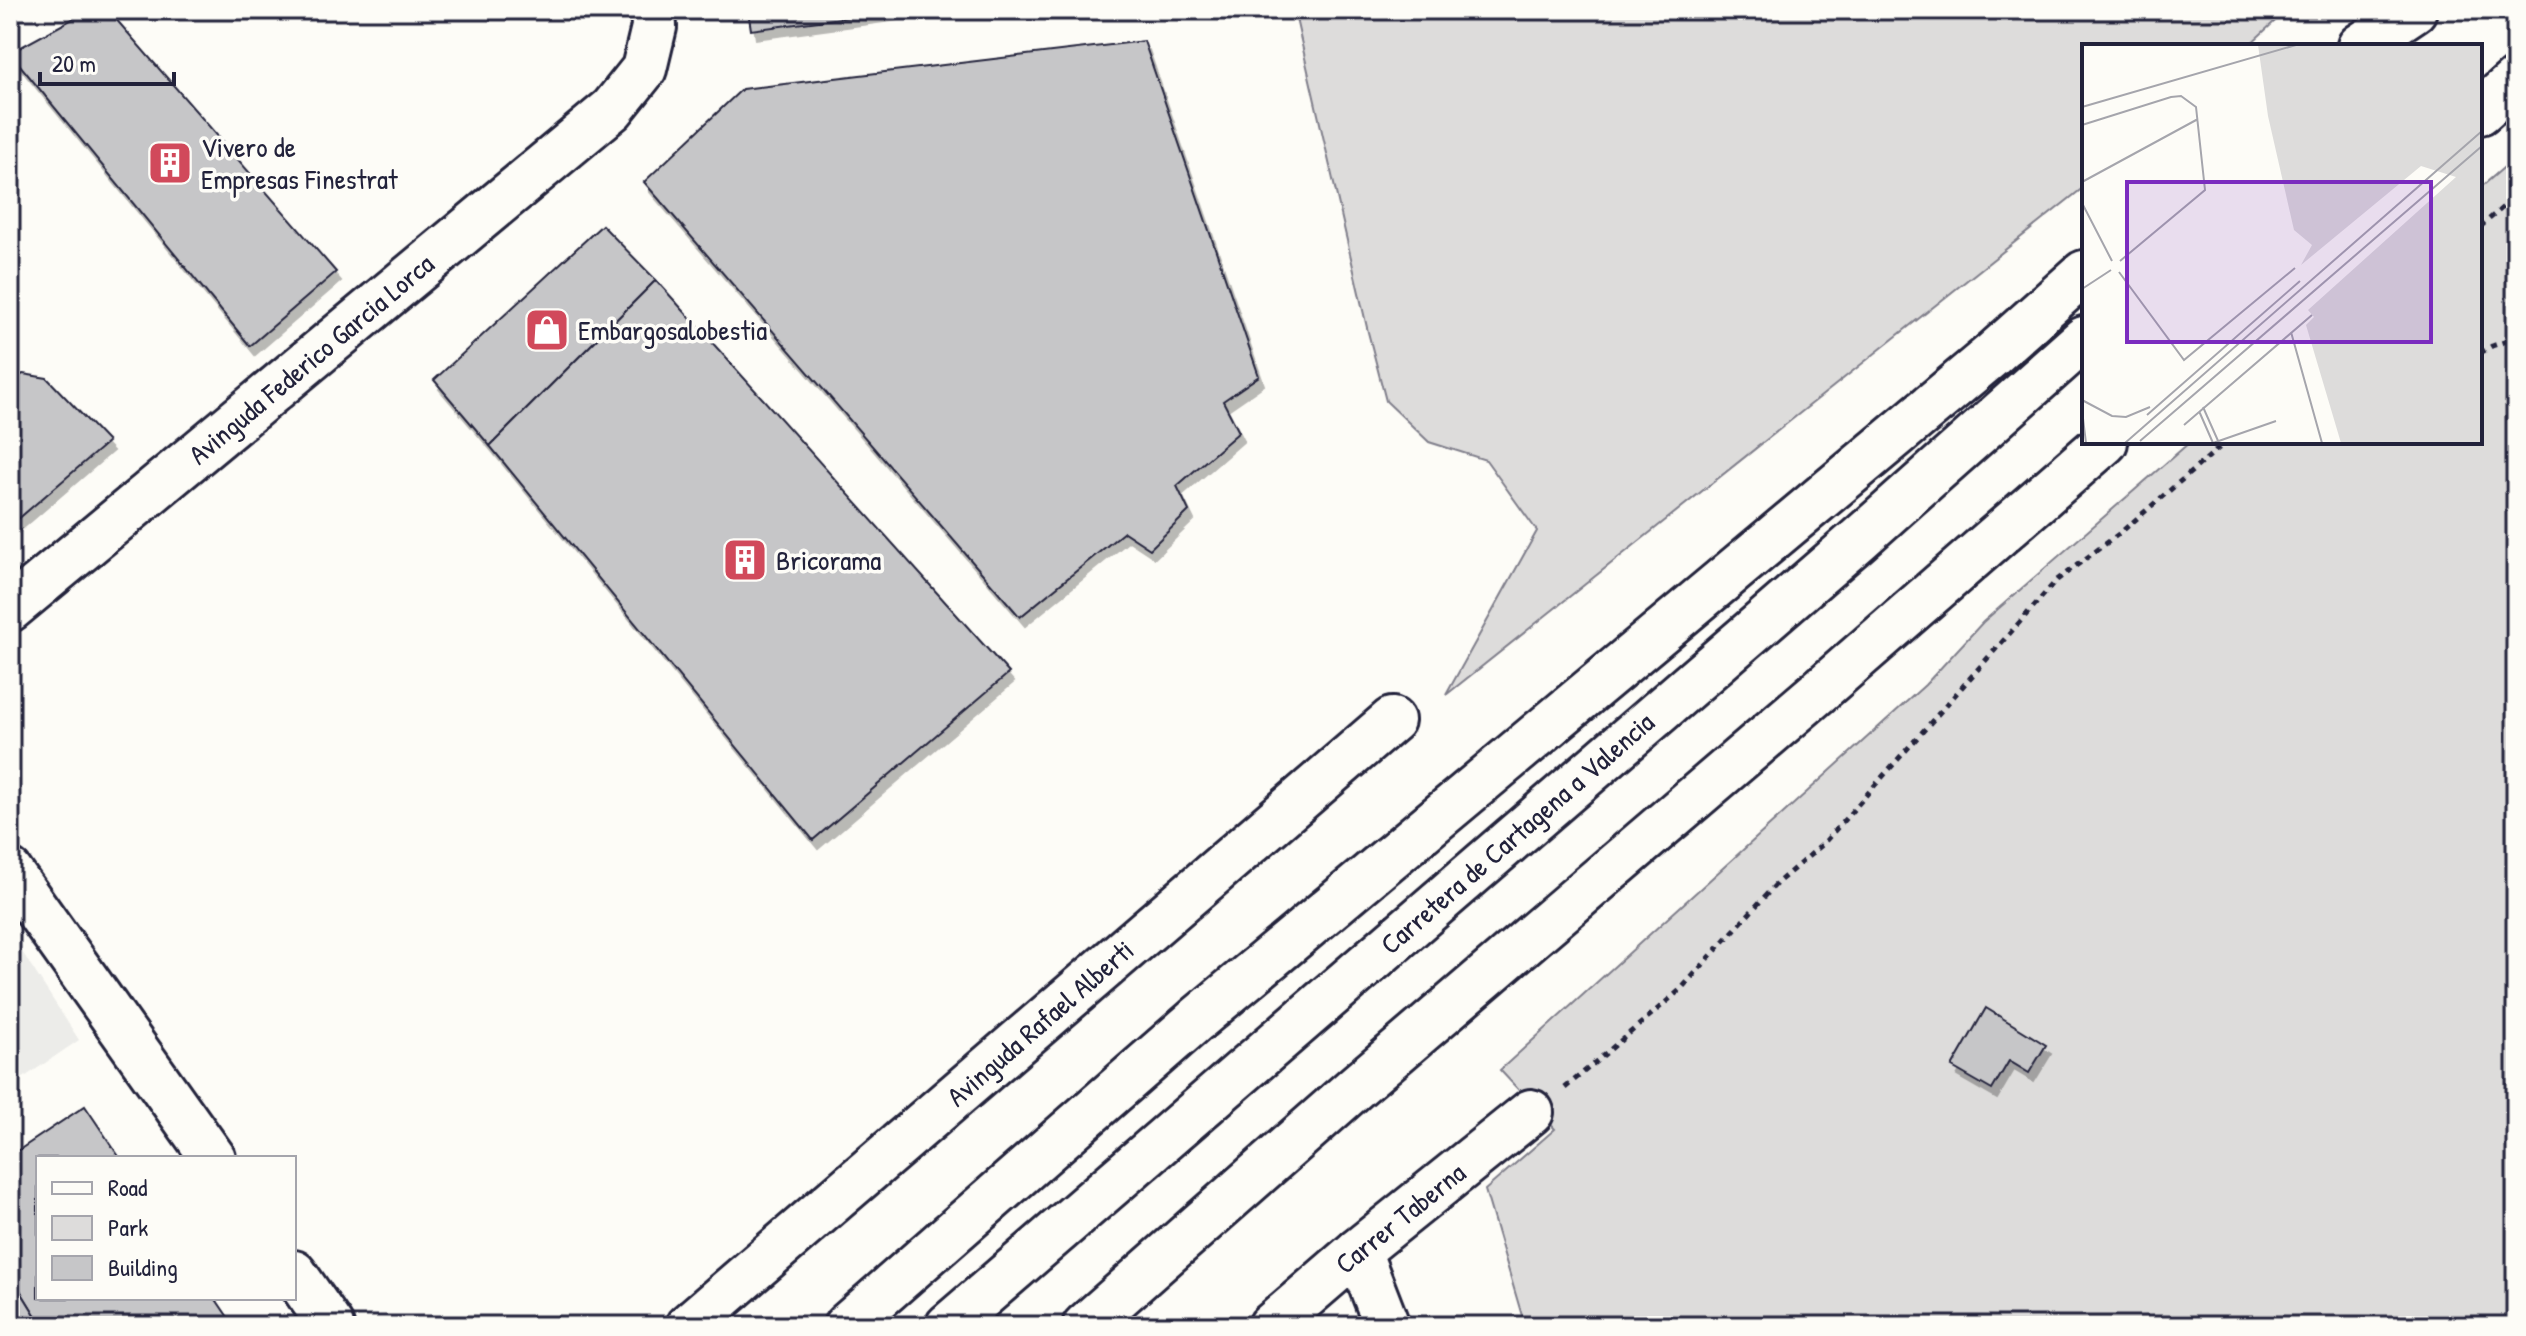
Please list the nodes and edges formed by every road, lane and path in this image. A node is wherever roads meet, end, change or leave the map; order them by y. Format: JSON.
{"nodes":[{"id":1,"x":653,"y":10,"type":"edge"},
{"id":2,"x":2414,"y":10,"type":"edge"},
{"id":3,"x":2443,"y":10,"type":"edge"},
{"id":4,"x":2363,"y":44,"type":"edge"},
{"id":5,"x":2405,"y":44,"type":"edge"},
{"id":6,"x":2516,"y":80,"type":"edge"},
{"id":7,"x":2482,"y":110,"type":"edge"},
{"id":8,"x":2516,"y":196,"type":"edge"},
{"id":9,"x":2482,"y":225,"type":"edge"},
{"id":10,"x":2082,"y":275,"type":"edge"},
{"id":11,"x":2516,"y":338,"type":"edge"},
{"id":12,"x":2082,"y":341,"type":"edge"},
{"id":13,"x":2482,"y":352,"type":"edge"},
{"id":14,"x":2103,"y":444,"type":"edge"},
{"id":15,"x":2224,"y":444,"type":"edge"},
{"id":16,"x":10,"y":609,"type":"edge"},
{"id":17,"x":1392,"y":720,"type":"dead end"},
{"id":18,"x":10,"y":872,"type":"edge"},
{"id":19,"x":1531,"y":1112,"type":"joint"},
{"id":20,"x":212,"y":1156,"type":"edge"},
{"id":21,"x":1358,"y":1251,"type":"junction"},
{"id":22,"x":296,"y":1276,"type":"edge"},
{"id":23,"x":331,"y":1326,"type":"edge"},
{"id":24,"x":688,"y":1326,"type":"edge"},
{"id":25,"x":846,"y":1326,"type":"edge"},
{"id":26,"x":948,"y":1326,"type":"edge"},
{"id":27,"x":1085,"y":1326,"type":"edge"},
{"id":28,"x":1271,"y":1326,"type":"edge"},
{"id":29,"x":1387,"y":1326,"type":"edge"}],
"edges":[{"from":1,"to":16,"type":"main road","name":"Avinguda Federico Garcia Lorca"},
{"from":2,"to":4,"type":"main road"},
{"from":3,"to":5,"type":"main road"},
{"from":6,"to":7,"type":"main road"},
{"from":8,"to":9,"type":"path"},
{"from":10,"to":25,"type":"main road"},
{"from":11,"to":13,"type":"path"},
{"from":12,"to":26,"type":"main road","name":"Carretera de Cartagena a Valencia"},
{"from":14,"to":27,"type":"main road"},
{"from":15,"to":19,"type":"path"},
{"from":17,"to":24,"type":"main road","name":"Avinguda Rafael Alberti"},
{"from":18,"to":20,"type":"main road"},
{"from":19,"to":21,"type":"main road","name":"Carrer Taberna"},
{"from":21,"to":28,"type":"main road","name":"Carrer Taberna"},
{"from":21,"to":29,"type":"main road"},
{"from":22,"to":23,"type":"main road"}]}
